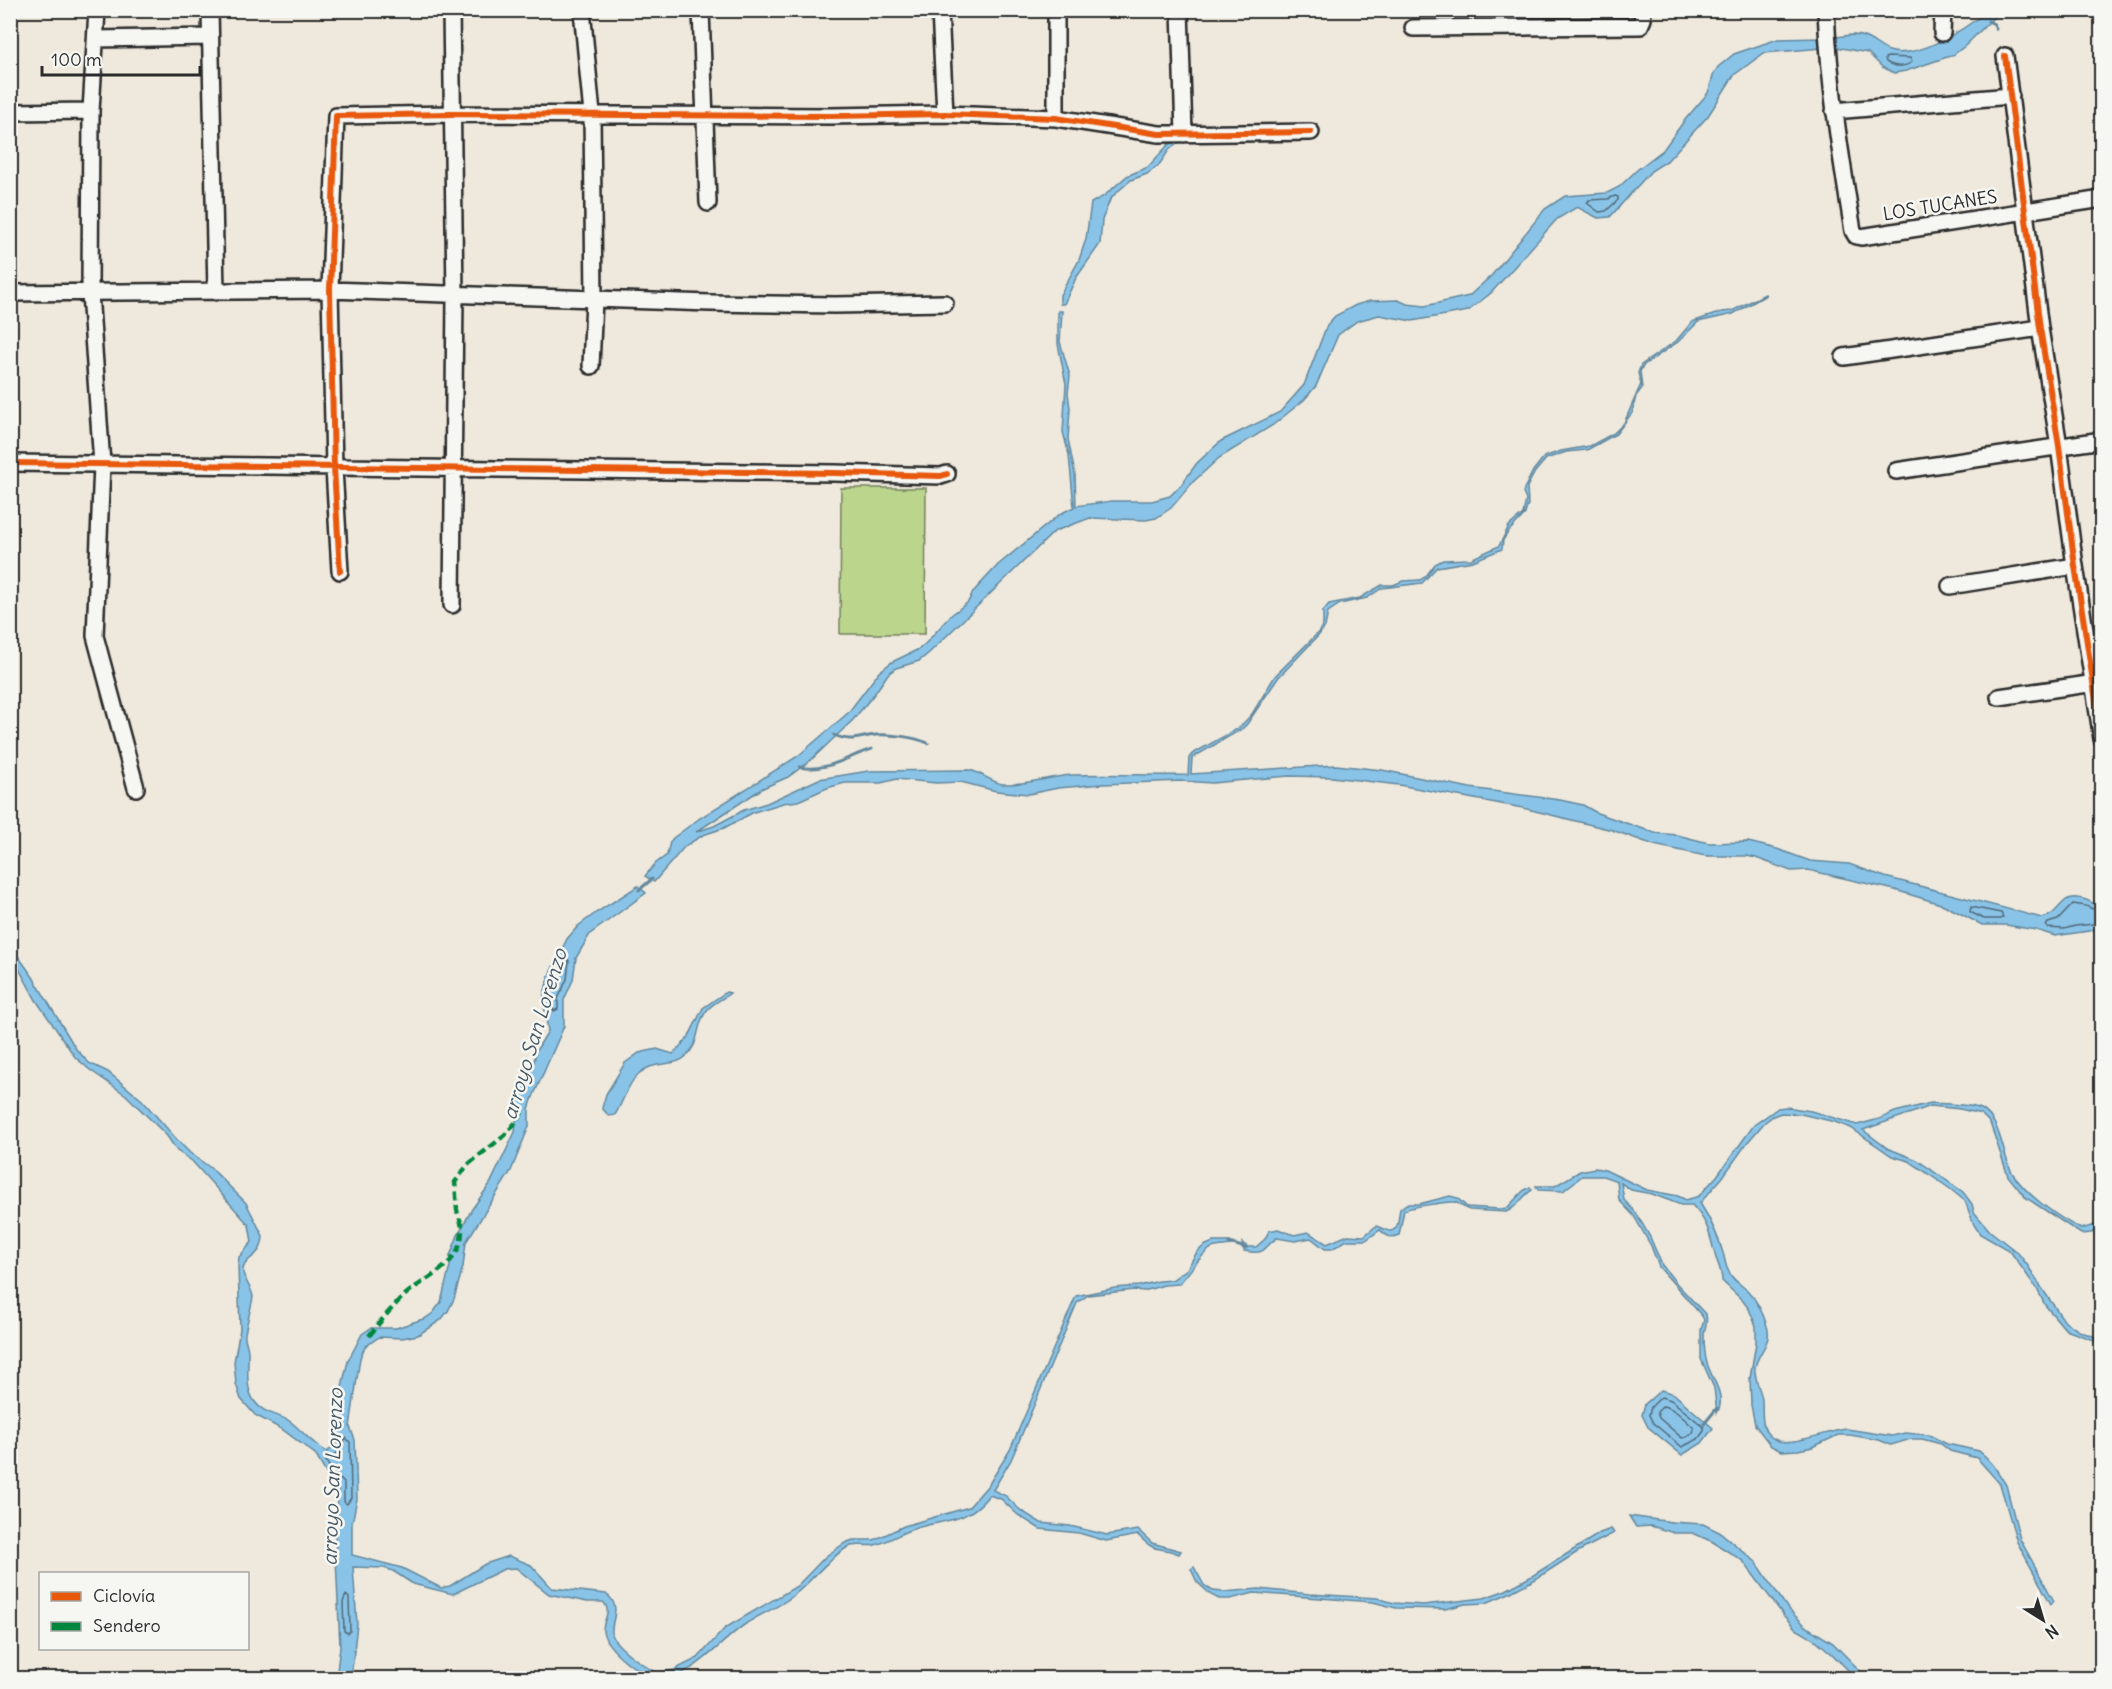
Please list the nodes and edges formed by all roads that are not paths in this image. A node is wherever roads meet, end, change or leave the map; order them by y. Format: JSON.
{"nodes":[{"id":1,"x":97,"y":10,"type":"edge"},
{"id":2,"x":210,"y":10,"type":"edge"},
{"id":3,"x":451,"y":10,"type":"edge"},
{"id":4,"x":582,"y":10,"type":"edge"},
{"id":5,"x":701,"y":10,"type":"edge"},
{"id":6,"x":940,"y":10,"type":"edge"},
{"id":7,"x":1056,"y":10,"type":"edge"},
{"id":8,"x":1180,"y":10,"type":"edge"},
{"id":9,"x":1642,"y":10,"type":"edge"},
{"id":10,"x":1826,"y":10,"type":"edge"},
{"id":11,"x":1943,"y":10,"type":"edge"},
{"id":12,"x":1413,"y":28,"type":"dead end"},
{"id":13,"x":1942,"y":33,"type":"dead end"},
{"id":14,"x":210,"y":37,"type":"junction"},
{"id":15,"x":96,"y":39,"type":"junction"},
{"id":16,"x":2005,"y":56,"type":"dead end"},
{"id":17,"x":2011,"y":96,"type":"junction"},
{"id":18,"x":91,"y":111,"type":"junction"},
{"id":19,"x":1834,"y":111,"type":"junction"},
{"id":20,"x":10,"y":112,"type":"edge"},
{"id":21,"x":451,"y":114,"type":"junction"},
{"id":22,"x":592,"y":114,"type":"junction"},
{"id":23,"x":945,"y":114,"type":"junction"},
{"id":24,"x":706,"y":115,"type":"junction"},
{"id":25,"x":1056,"y":118,"type":"junction"},
{"id":26,"x":1311,"y":132,"type":"dead end"},
{"id":27,"x":1184,"y":134,"type":"junction"},
{"id":28,"x":2102,"y":199,"type":"edge"},
{"id":29,"x":708,"y":203,"type":"dead end"},
{"id":30,"x":2024,"y":212,"type":"junction"},
{"id":31,"x":330,"y":290,"type":"junction"},
{"id":32,"x":216,"y":292,"type":"junction"},
{"id":33,"x":10,"y":293,"type":"edge"},
{"id":34,"x":90,"y":293,"type":"junction"},
{"id":35,"x":455,"y":295,"type":"junction"},
{"id":36,"x":594,"y":300,"type":"junction"},
{"id":37,"x":945,"y":303,"type":"dead end"},
{"id":38,"x":2040,"y":328,"type":"junction"},
{"id":39,"x":1844,"y":357,"type":"dead end"},
{"id":40,"x":591,"y":366,"type":"dead end"},
{"id":41,"x":2102,"y":440,"type":"edge"},
{"id":42,"x":2059,"y":447,"type":"junction"},
{"id":43,"x":10,"y":463,"type":"edge"},
{"id":44,"x":102,"y":464,"type":"junction"},
{"id":45,"x":334,"y":468,"type":"junction"},
{"id":46,"x":454,"y":469,"type":"junction"},
{"id":47,"x":1896,"y":471,"type":"dead end"},
{"id":48,"x":947,"y":474,"type":"dead end"},
{"id":49,"x":2075,"y":566,"type":"junction"},
{"id":50,"x":340,"y":571,"type":"dead end"},
{"id":51,"x":1950,"y":586,"type":"dead end"},
{"id":52,"x":452,"y":606,"type":"dead end"},
{"id":53,"x":2097,"y":683,"type":"edge"},
{"id":54,"x":2000,"y":697,"type":"dead end"},
{"id":55,"x":2102,"y":739,"type":"edge"},
{"id":56,"x":136,"y":788,"type":"dead end"}],
"edges":[{"from":1,"to":15,"type":"street"},
{"from":2,"to":14,"type":"street"},
{"from":3,"to":21,"type":"street"},
{"from":4,"to":22,"type":"street"},
{"from":5,"to":24,"type":"street"},
{"from":6,"to":23,"type":"street"},
{"from":7,"to":25,"type":"street"},
{"from":8,"to":27,"type":"street"},
{"from":9,"to":12,"type":"street"},
{"from":10,"to":19,"type":"street"},
{"from":11,"to":13,"type":"street"},
{"from":14,"to":15,"type":"street"},
{"from":14,"to":32,"type":"street"},
{"from":15,"to":18,"type":"street"},
{"from":16,"to":17,"type":"street"},
{"from":17,"to":19,"type":"street"},
{"from":17,"to":30,"type":"street"},
{"from":18,"to":20,"type":"street"},
{"from":18,"to":34,"type":"street"},
{"from":19,"to":30,"type":"street","name":"LOS TUCANES"},
{"from":21,"to":22,"type":"street"},
{"from":21,"to":31,"type":"street"},
{"from":21,"to":35,"type":"street"},
{"from":22,"to":24,"type":"street"},
{"from":22,"to":36,"type":"street"},
{"from":23,"to":24,"type":"street"},
{"from":23,"to":25,"type":"street"},
{"from":24,"to":29,"type":"street"},
{"from":25,"to":27,"type":"street"},
{"from":26,"to":27,"type":"street"},
{"from":28,"to":30,"type":"street","name":"LOS TUCANES"},
{"from":30,"to":38,"type":"street"},
{"from":31,"to":32,"type":"street"},
{"from":31,"to":35,"type":"street"},
{"from":31,"to":45,"type":"street"},
{"from":32,"to":34,"type":"street"},
{"from":33,"to":34,"type":"street"},
{"from":34,"to":44,"type":"street"},
{"from":35,"to":36,"type":"street"},
{"from":35,"to":46,"type":"street"},
{"from":36,"to":37,"type":"street"},
{"from":36,"to":40,"type":"street"},
{"from":38,"to":39,"type":"street"},
{"from":38,"to":42,"type":"street"},
{"from":41,"to":42,"type":"street"},
{"from":42,"to":47,"type":"street"},
{"from":42,"to":49,"type":"street"},
{"from":43,"to":44,"type":"street"},
{"from":44,"to":45,"type":"street"},
{"from":44,"to":56,"type":"street"},
{"from":45,"to":46,"type":"street"},
{"from":45,"to":50,"type":"street"},
{"from":46,"to":48,"type":"street"},
{"from":46,"to":52,"type":"street"},
{"from":49,"to":51,"type":"street"},
{"from":49,"to":53,"type":"street"},
{"from":53,"to":54,"type":"street"},
{"from":53,"to":55,"type":"street"}]}
